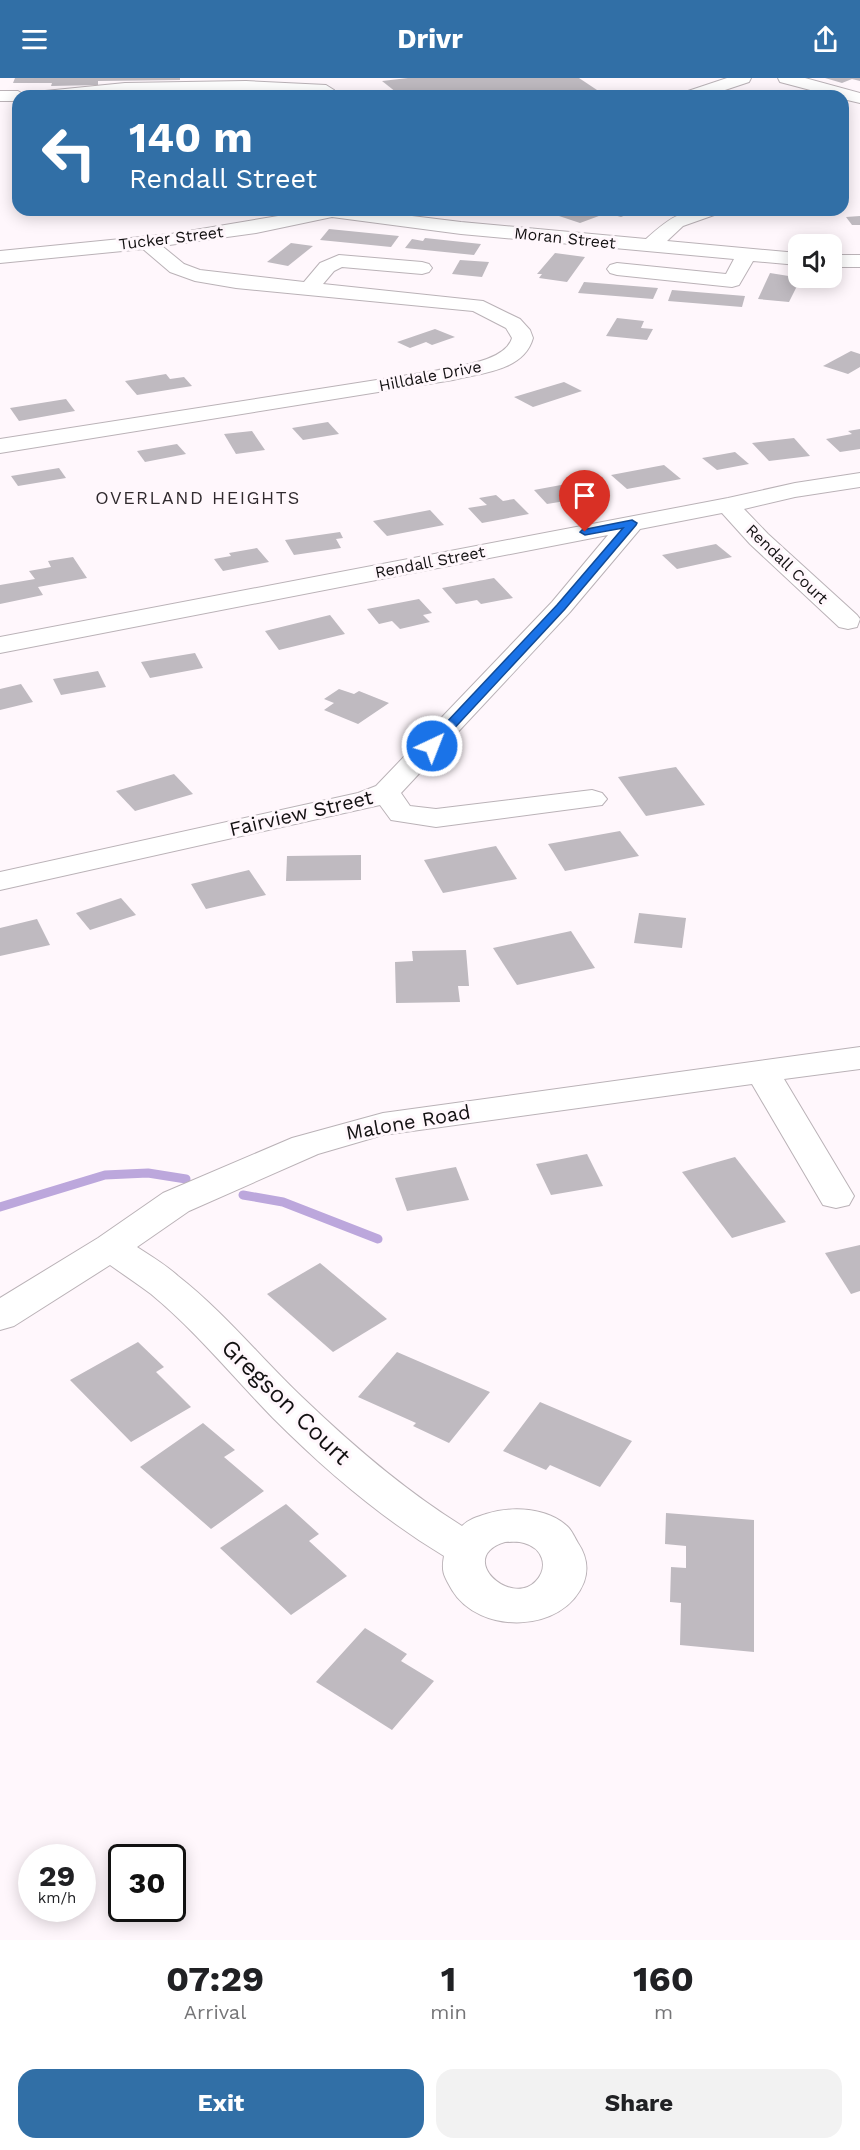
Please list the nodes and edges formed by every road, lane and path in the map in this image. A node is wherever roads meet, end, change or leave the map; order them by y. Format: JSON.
{"nodes":[{"id":1,"x":683,"y":78,"type":"edge"},
{"id":2,"x":743,"y":78,"type":"edge"},
{"id":3,"x":786,"y":78,"type":"edge"},
{"id":4,"x":325,"y":88,"type":"edge"},
{"id":5,"x":823,"y":88,"type":"junction"},
{"id":6,"x":113,"y":90,"type":"edge"},
{"id":7,"x":704,"y":90,"type":"edge"},
{"id":8,"x":716,"y":90,"type":"edge"},
{"id":9,"x":817,"y":90,"type":"edge"},
{"id":10,"x":830,"y":90,"type":"edge"},
{"id":11,"x":311,"y":216,"type":"edge"},
{"id":12,"x":373,"y":216,"type":"edge"},
{"id":13,"x":693,"y":216,"type":"edge"},
{"id":14,"x":147,"y":242,"type":"junction"},
{"id":15,"x":650,"y":246,"type":"junction"},
{"id":16,"x":746,"y":255,"type":"junction"},
{"id":17,"x":0,"y":257,"type":"edge"},
{"id":18,"x":788,"y":258,"type":"edge"},
{"id":19,"x":842,"y":261,"type":"edge"},
{"id":20,"x":860,"y":261,"type":"edge"},
{"id":21,"x":422,"y":267,"type":"dead end"},
{"id":22,"x":617,"y":270,"type":"dead end"},
{"id":23,"x":309,"y":289,"type":"junction"},
{"id":24,"x":0,"y":446,"type":"edge"},
{"id":25,"x":860,"y":480,"type":"edge"},
{"id":26,"x":728,"y":505,"type":"junction"},
{"id":27,"x":632,"y":523,"type":"junction"},
{"id":28,"x":848,"y":621,"type":"dead end"},
{"id":29,"x":0,"y":645,"type":"edge"},
{"id":30,"x":386,"y":792,"type":"junction"},
{"id":31,"x":592,"y":799,"type":"dead end"},
{"id":32,"x":0,"y":881,"type":"edge"},
{"id":33,"x":860,"y":1058,"type":"edge"},
{"id":34,"x":762,"y":1071,"type":"junction"},
{"id":35,"x":836,"y":1196,"type":"dead end"},
{"id":36,"x":111,"y":1248,"type":"junction"},
{"id":37,"x":0,"y":1316,"type":"edge"},
{"id":38,"x":466,"y":1549,"type":"dead end"}],
"edges":[{"from":1,"to":7,"type":"street"},
{"from":2,"to":8,"type":"street"},
{"from":3,"to":5,"type":"street"},
{"from":4,"to":6,"type":"street"},
{"from":5,"to":9,"type":"street"},
{"from":5,"to":10,"type":"street"},
{"from":11,"to":14,"type":"street","name":"Tucker Street"},
{"from":12,"to":15,"type":"street","name":"Moran Street"},
{"from":13,"to":15,"type":"street"},
{"from":14,"to":17,"type":"street","name":"Tucker Street"},
{"from":14,"to":23,"type":"street","name":"Hilldale Drive"},
{"from":15,"to":16,"type":"street","name":"Moran Street"},
{"from":16,"to":18,"type":"street","name":"Moran Street"},
{"from":16,"to":22,"type":"street"},
{"from":19,"to":20,"type":"street"},
{"from":21,"to":23,"type":"street"},
{"from":23,"to":24,"type":"street","name":"Hilldale Drive"},
{"from":25,"to":26,"type":"street","name":"Rendall Street"},
{"from":26,"to":27,"type":"street","name":"Rendall Street"},
{"from":26,"to":28,"type":"street","name":"Rendall Court"},
{"from":27,"to":29,"type":"street","name":"Rendall Street"},
{"from":27,"to":30,"type":"street","name":"Fairview Street"},
{"from":30,"to":31,"type":"street"},
{"from":30,"to":32,"type":"street","name":"Fairview Street"},
{"from":33,"to":34,"type":"street","name":"Malone Road"},
{"from":34,"to":35,"type":"street"},
{"from":34,"to":36,"type":"street","name":"Malone Road"},
{"from":36,"to":37,"type":"street","name":"Malone Road"},
{"from":36,"to":38,"type":"street","name":"Gregson Court"}]}
